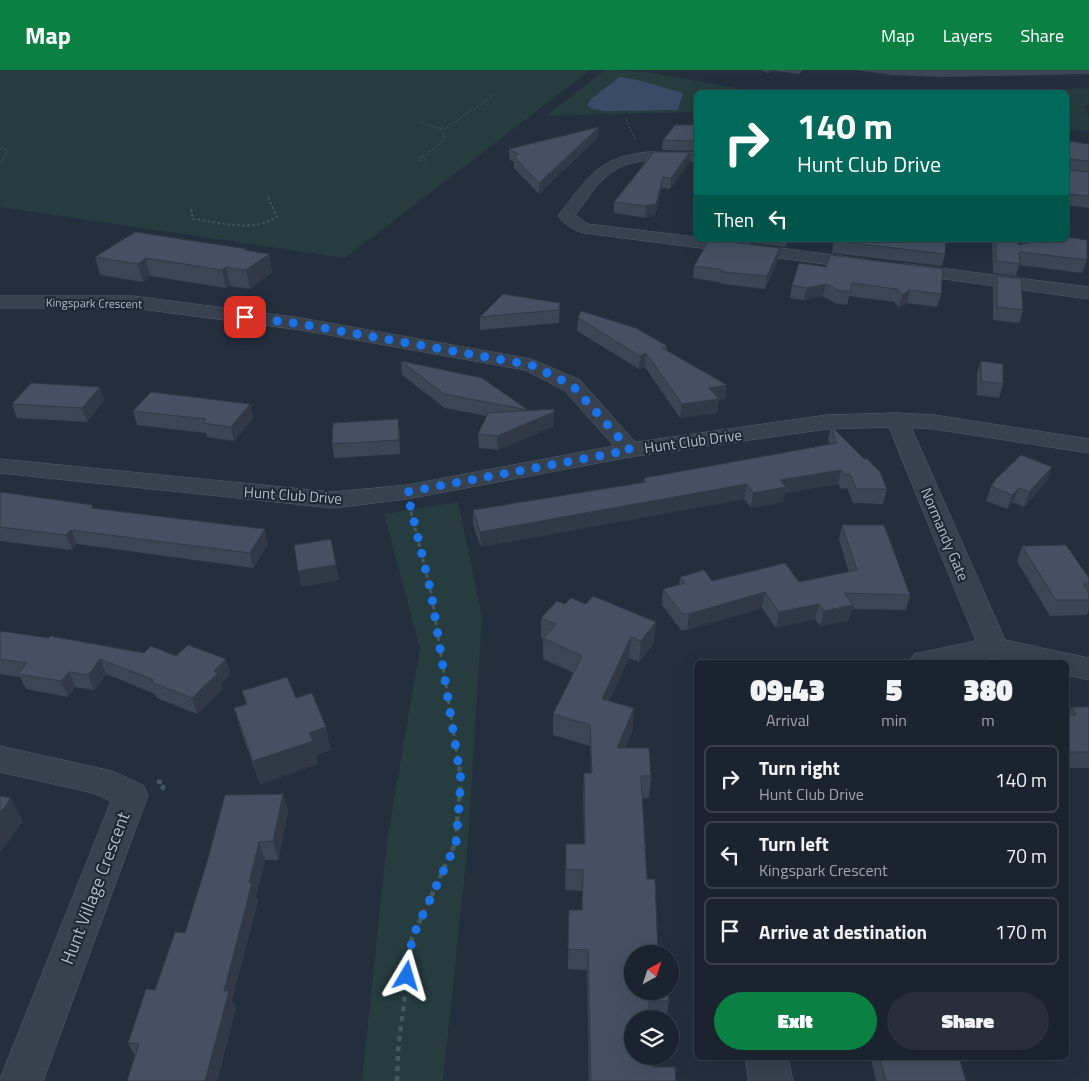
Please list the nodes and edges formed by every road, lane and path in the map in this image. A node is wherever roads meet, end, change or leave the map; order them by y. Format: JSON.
{"nodes":[{"id":1,"x":494,"y":95,"type":"dead end"},
{"id":2,"x":626,"y":119,"type":"dead end"},
{"id":3,"x":421,"y":122,"type":"dead end"},
{"id":4,"x":444,"y":130,"type":"junction"},
{"id":5,"x":0,"y":148,"type":"edge"},
{"id":6,"x":642,"y":156,"type":"junction"},
{"id":7,"x":423,"y":157,"type":"dead end"},
{"id":8,"x":694,"y":157,"type":"edge"},
{"id":9,"x":0,"y":163,"type":"edge"},
{"id":10,"x":267,"y":195,"type":"dead end"},
{"id":11,"x":191,"y":209,"type":"dead end"},
{"id":12,"x":1089,"y":293,"type":"edge"},
{"id":13,"x":0,"y":302,"type":"edge"},
{"id":14,"x":897,"y":420,"type":"junction"},
{"id":15,"x":1089,"y":446,"type":"edge"},
{"id":16,"x":630,"y":450,"type":"junction"},
{"id":17,"x":0,"y":466,"type":"edge"},
{"id":18,"x":407,"y":492,"type":"junction"},
{"id":19,"x":994,"y":648,"type":"junction"},
{"id":20,"x":935,"y":660,"type":"edge"},
{"id":21,"x":1050,"y":660,"type":"edge"},
{"id":22,"x":1069,"y":665,"type":"edge"},
{"id":23,"x":1089,"y":669,"type":"edge"},
{"id":24,"x":0,"y":759,"type":"edge"},
{"id":25,"x":767,"y":1060,"type":"edge"},
{"id":26,"x":21,"y":1081,"type":"edge"},
{"id":27,"x":397,"y":1081,"type":"edge"},
{"id":28,"x":771,"y":1081,"type":"edge"}],
"edges":[{"from":1,"to":4,"type":"path"},
{"from":2,"to":6,"type":"path"},
{"from":3,"to":4,"type":"path"},
{"from":4,"to":7,"type":"path"},
{"from":5,"to":9,"type":"path"},
{"from":6,"to":8,"type":"street"},
{"from":6,"to":12,"type":"street"},
{"from":10,"to":11,"type":"path"},
{"from":13,"to":16,"type":"street","name":"Kingspark Crescent"},
{"from":14,"to":15,"type":"street","name":"Hunt Club Drive"},
{"from":14,"to":16,"type":"street","name":"Hunt Club Drive"},
{"from":14,"to":19,"type":"street","name":"Normandy Gate"},
{"from":16,"to":18,"type":"street","name":"Hunt Club Drive"},
{"from":17,"to":18,"type":"street","name":"Hunt Club Drive"},
{"from":18,"to":27,"type":"path"},
{"from":19,"to":20,"type":"street"},
{"from":19,"to":21,"type":"street"},
{"from":22,"to":23,"type":"street"},
{"from":24,"to":26,"type":"street","name":"Hunt Village Crescent"},
{"from":25,"to":28,"type":"street"}]}
